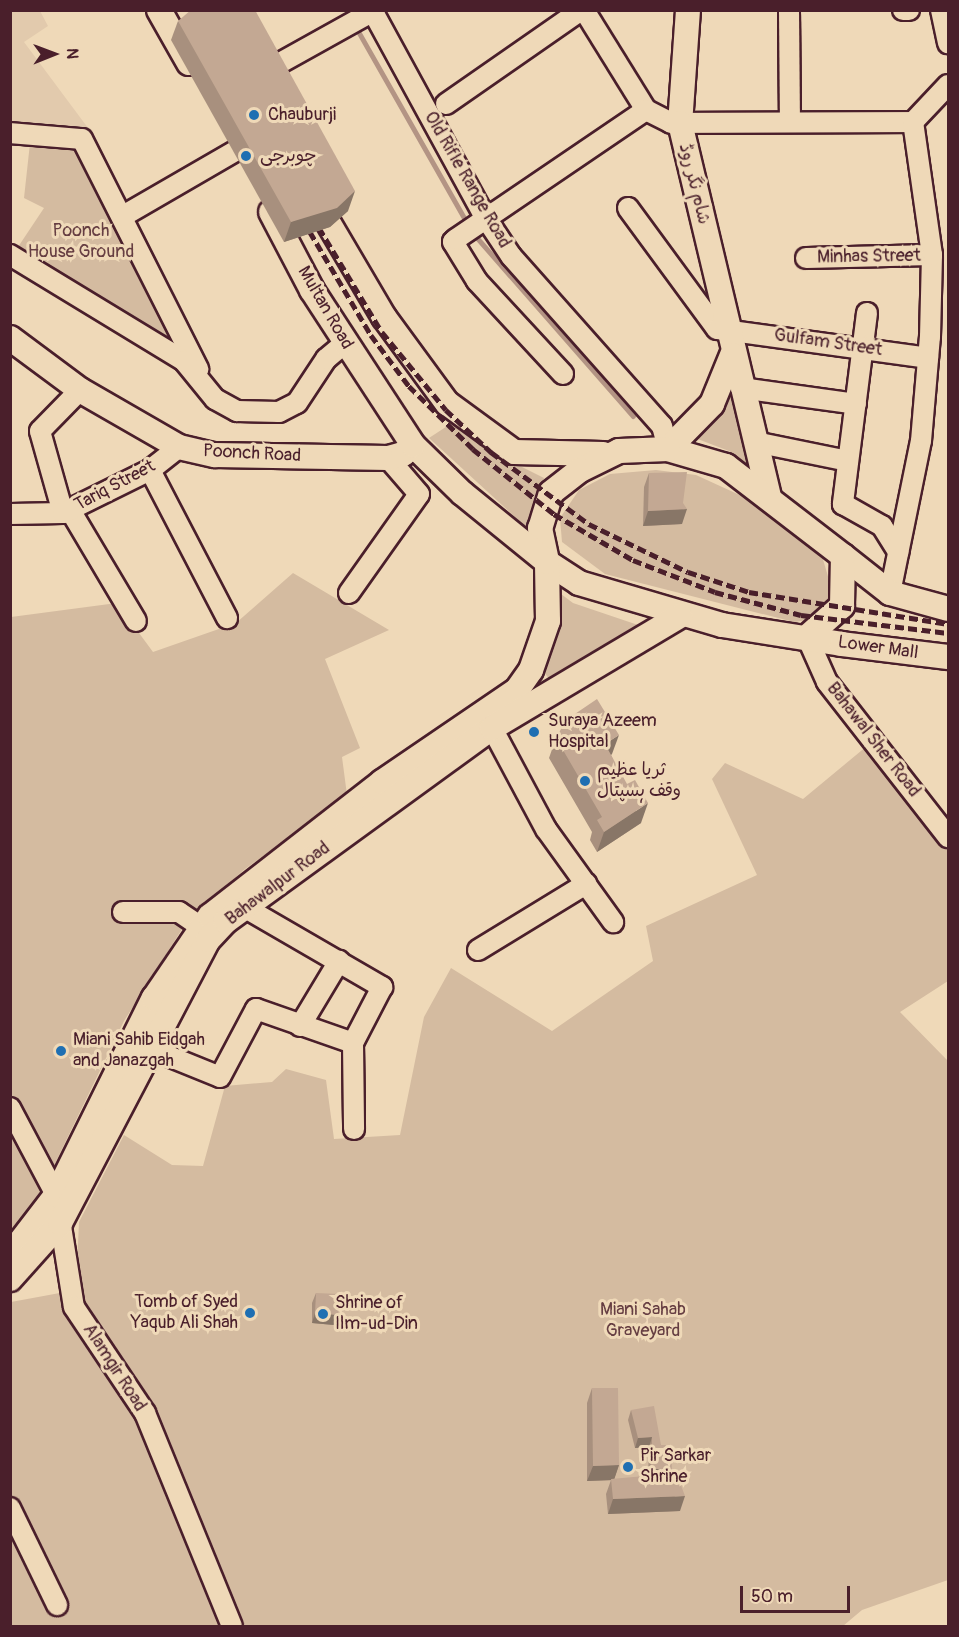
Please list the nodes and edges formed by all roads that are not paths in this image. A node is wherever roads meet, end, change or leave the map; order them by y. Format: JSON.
{"nodes":[{"id":1,"x":159,"y":10,"type":"edge"},
{"id":2,"x":583,"y":10,"type":"edge"},
{"id":3,"x":688,"y":10,"type":"edge"},
{"id":4,"x":789,"y":10,"type":"edge"},
{"id":5,"x":903,"y":10,"type":"edge"},
{"id":6,"x":909,"y":10,"type":"edge"},
{"id":7,"x":941,"y":10,"type":"edge"},
{"id":8,"x":372,"y":12,"type":"edge"},
{"id":9,"x":948,"y":43,"type":"edge"},
{"id":10,"x":200,"y":81,"type":"dead end"},
{"id":11,"x":248,"y":81,"type":"edge"},
{"id":12,"x":948,"y":85,"type":"edge"},
{"id":13,"x":446,"y":104,"type":"dead end"},
{"id":14,"x":646,"y":110,"type":"junction"},
{"id":15,"x":790,"y":122,"type":"junction"},
{"id":16,"x":913,"y":122,"type":"junction"},
{"id":17,"x":680,"y":123,"type":"junction"},
{"id":18,"x":10,"y":132,"type":"edge"},
{"id":19,"x":243,"y":160,"type":"joint"},
{"id":20,"x":302,"y":176,"type":"edge"},
{"id":21,"x":628,"y":208,"type":"dead end"},
{"id":22,"x":123,"y":216,"type":"junction"},
{"id":23,"x":482,"y":220,"type":"junction"},
{"id":24,"x":10,"y":255,"type":"edge"},
{"id":25,"x":932,"y":255,"type":"junction"},
{"id":26,"x":806,"y":258,"type":"dead end"},
{"id":27,"x":867,"y":313,"type":"dead end"},
{"id":28,"x":939,"y":324,"type":"edge"},
{"id":29,"x":727,"y":330,"type":"junction"},
{"id":30,"x":345,"y":343,"type":"junction"},
{"id":31,"x":12,"y":344,"type":"edge"},
{"id":32,"x":862,"y":348,"type":"junction"},
{"id":33,"x":732,"y":355,"type":"junction"},
{"id":34,"x":928,"y":358,"type":"junction"},
{"id":35,"x":563,"y":374,"type":"dead end"},
{"id":36,"x":207,"y":388,"type":"junction"},
{"id":37,"x":741,"y":388,"type":"junction"},
{"id":38,"x":80,"y":390,"type":"junction"},
{"id":39,"x":856,"y":404,"type":"junction"},
{"id":40,"x":755,"y":442,"type":"junction"},
{"id":41,"x":413,"y":445,"type":"junction"},
{"id":42,"x":179,"y":447,"type":"junction"},
{"id":43,"x":668,"y":449,"type":"junction"},
{"id":44,"x":605,"y":454,"type":"junction"},
{"id":45,"x":388,"y":458,"type":"junction"},
{"id":46,"x":848,"y":461,"type":"junction"},
{"id":47,"x":150,"y":470,"type":"junction"},
{"id":48,"x":769,"y":497,"type":"junction"},
{"id":49,"x":67,"y":512,"type":"junction"},
{"id":50,"x":10,"y":514,"type":"edge"},
{"id":51,"x":898,"y":552,"type":"junction"},
{"id":52,"x":843,"y":556,"type":"junction"},
{"id":53,"x":547,"y":562,"type":"junction"},
{"id":54,"x":349,"y":593,"type":"dead end"},
{"id":55,"x":890,"y":593,"type":"junction"},
{"id":56,"x":948,"y":609,"type":"edge"},
{"id":57,"x":680,"y":616,"type":"junction"},
{"id":58,"x":227,"y":618,"type":"dead end"},
{"id":59,"x":136,"y":621,"type":"dead end"},
{"id":60,"x":807,"y":637,"type":"junction"},
{"id":61,"x":948,"y":657,"type":"edge"},
{"id":62,"x":492,"y":728,"type":"junction"},
{"id":63,"x":948,"y":837,"type":"edge"},
{"id":64,"x":586,"y":884,"type":"junction"},
{"id":65,"x":244,"y":907,"type":"junction"},
{"id":66,"x":123,"y":912,"type":"dead end"},
{"id":67,"x":613,"y":922,"type":"dead end"},
{"id":68,"x":201,"y":927,"type":"junction"},
{"id":69,"x":478,"y":950,"type":"dead end"},
{"id":70,"x":339,"y":961,"type":"junction"},
{"id":71,"x":300,"y":1026,"type":"junction"},
{"id":72,"x":353,"y":1043,"type":"junction"},
{"id":73,"x":151,"y":1049,"type":"junction"},
{"id":74,"x":10,"y":1108,"type":"edge"},
{"id":75,"x":354,"y":1128,"type":"dead end"},
{"id":76,"x":56,"y":1195,"type":"junction"},
{"id":77,"x":60,"y":1223,"type":"junction"},
{"id":78,"x":10,"y":1255,"type":"edge"},
{"id":79,"x":10,"y":1279,"type":"edge"},
{"id":80,"x":10,"y":1508,"type":"edge"},
{"id":81,"x":57,"y":1605,"type":"dead end"},
{"id":82,"x":232,"y":1626,"type":"edge"}],
"edges":[{"from":1,"to":10,"type":"main road"},
{"from":2,"to":13,"type":"street"},
{"from":2,"to":14,"type":"street"},
{"from":3,"to":17,"type":"main road","name":"شام نگر روڈ"},
{"from":4,"to":15,"type":"street"},
{"from":5,"to":6,"type":"street"},
{"from":7,"to":9,"type":"street"},
{"from":8,"to":11,"type":"street"},
{"from":8,"to":23,"type":"street","name":"Old Rifle Range Road"},
{"from":12,"to":16,"type":"street"},
{"from":14,"to":17,"type":"street"},
{"from":14,"to":23,"type":"street"},
{"from":15,"to":16,"type":"street"},
{"from":15,"to":17,"type":"street"},
{"from":16,"to":25,"type":"street"},
{"from":17,"to":29,"type":"main road","name":"شام نگر روڈ"},
{"from":18,"to":22,"type":"street"},
{"from":19,"to":22,"type":"street"},
{"from":19,"to":30,"type":"main road","name":"Multan Road"},
{"from":20,"to":44,"type":"main road"},
{"from":21,"to":29,"type":"street"},
{"from":22,"to":36,"type":"street"},
{"from":23,"to":35,"type":"street"},
{"from":23,"to":43,"type":"street","name":"Old Rifle Range Road"},
{"from":24,"to":36,"type":"street"},
{"from":25,"to":26,"type":"street","name":"Minhas Street"},
{"from":25,"to":28,"type":"street"},
{"from":27,"to":32,"type":"street"},
{"from":28,"to":34,"type":"street"},
{"from":29,"to":32,"type":"street","name":"Gulfam Street"},
{"from":29,"to":33,"type":"main road","name":"شام نگر روڈ"},
{"from":30,"to":36,"type":"street"},
{"from":30,"to":41,"type":"main road","name":"Multan Road"},
{"from":31,"to":38,"type":"main road","name":"Poonch Road"},
{"from":32,"to":34,"type":"street","name":"Gulfam Street"},
{"from":32,"to":39,"type":"street"},
{"from":33,"to":37,"type":"main road","name":"شام نگر روڈ"},
{"from":33,"to":43,"type":"main road"},
{"from":34,"to":51,"type":"street"},
{"from":37,"to":39,"type":"street"},
{"from":37,"to":40,"type":"main road","name":"شام نگر روڈ"},
{"from":38,"to":42,"type":"main road","name":"Poonch Road"},
{"from":38,"to":49,"type":"street"},
{"from":39,"to":46,"type":"street"},
{"from":40,"to":46,"type":"street"},
{"from":40,"to":48,"type":"main road","name":"شام نگر روڈ"},
{"from":41,"to":45,"type":"main road","name":"Poonch Road"},
{"from":41,"to":53,"type":"main road","name":"Multan Road"},
{"from":42,"to":45,"type":"main road","name":"Poonch Road"},
{"from":42,"to":47,"type":"street","name":"Tariq Street"},
{"from":43,"to":44,"type":"main road"},
{"from":43,"to":48,"type":"main road"},
{"from":44,"to":53,"type":"main road","name":"Bahawalpur Road"},
{"from":45,"to":54,"type":"street"},
{"from":46,"to":51,"type":"street"},
{"from":47,"to":49,"type":"street","name":"Tariq Street"},
{"from":47,"to":58,"type":"street"},
{"from":48,"to":52,"type":"main road"},
{"from":49,"to":50,"type":"street","name":"Tariq Street"},
{"from":49,"to":59,"type":"street"},
{"from":51,"to":55,"type":"street"},
{"from":52,"to":55,"type":"main road"},
{"from":52,"to":60,"type":"main road"},
{"from":53,"to":57,"type":"main road","name":"Multan Road"},
{"from":53,"to":68,"type":"main road","name":"Bahawalpur Road"},
{"from":55,"to":56,"type":"main road"},
{"from":57,"to":60,"type":"main road","name":"Lower Mall"},
{"from":57,"to":62,"type":"main road","name":"Bahawalpur Road"},
{"from":60,"to":61,"type":"main road","name":"Lower Mall"},
{"from":60,"to":63,"type":"street","name":"Bahawal Sher Road"},
{"from":62,"to":64,"type":"street"},
{"from":62,"to":65,"type":"main road","name":"Bahawalpur Road"},
{"from":64,"to":67,"type":"street"},
{"from":64,"to":69,"type":"street"},
{"from":65,"to":70,"type":"street"},
{"from":65,"to":73,"type":"main road","name":"Bahawalpur Road"},
{"from":66,"to":68,"type":"street"},
{"from":68,"to":76,"type":"main road","name":"Bahawalpur Road"},
{"from":70,"to":71,"type":"street"},
{"from":70,"to":72,"type":"street"},
{"from":71,"to":72,"type":"street"},
{"from":71,"to":73,"type":"street"},
{"from":72,"to":75,"type":"street"},
{"from":73,"to":77,"type":"main road","name":"Bahawalpur Road"},
{"from":74,"to":76,"type":"street","name":"Alamgir Road"},
{"from":76,"to":77,"type":"street","name":"Alamgir Road"},
{"from":76,"to":78,"type":"main road","name":"Bahawalpur Road"},
{"from":77,"to":79,"type":"main road","name":"Bahawalpur Road"},
{"from":77,"to":82,"type":"street","name":"Alamgir Road"},
{"from":80,"to":81,"type":"street"}]}
